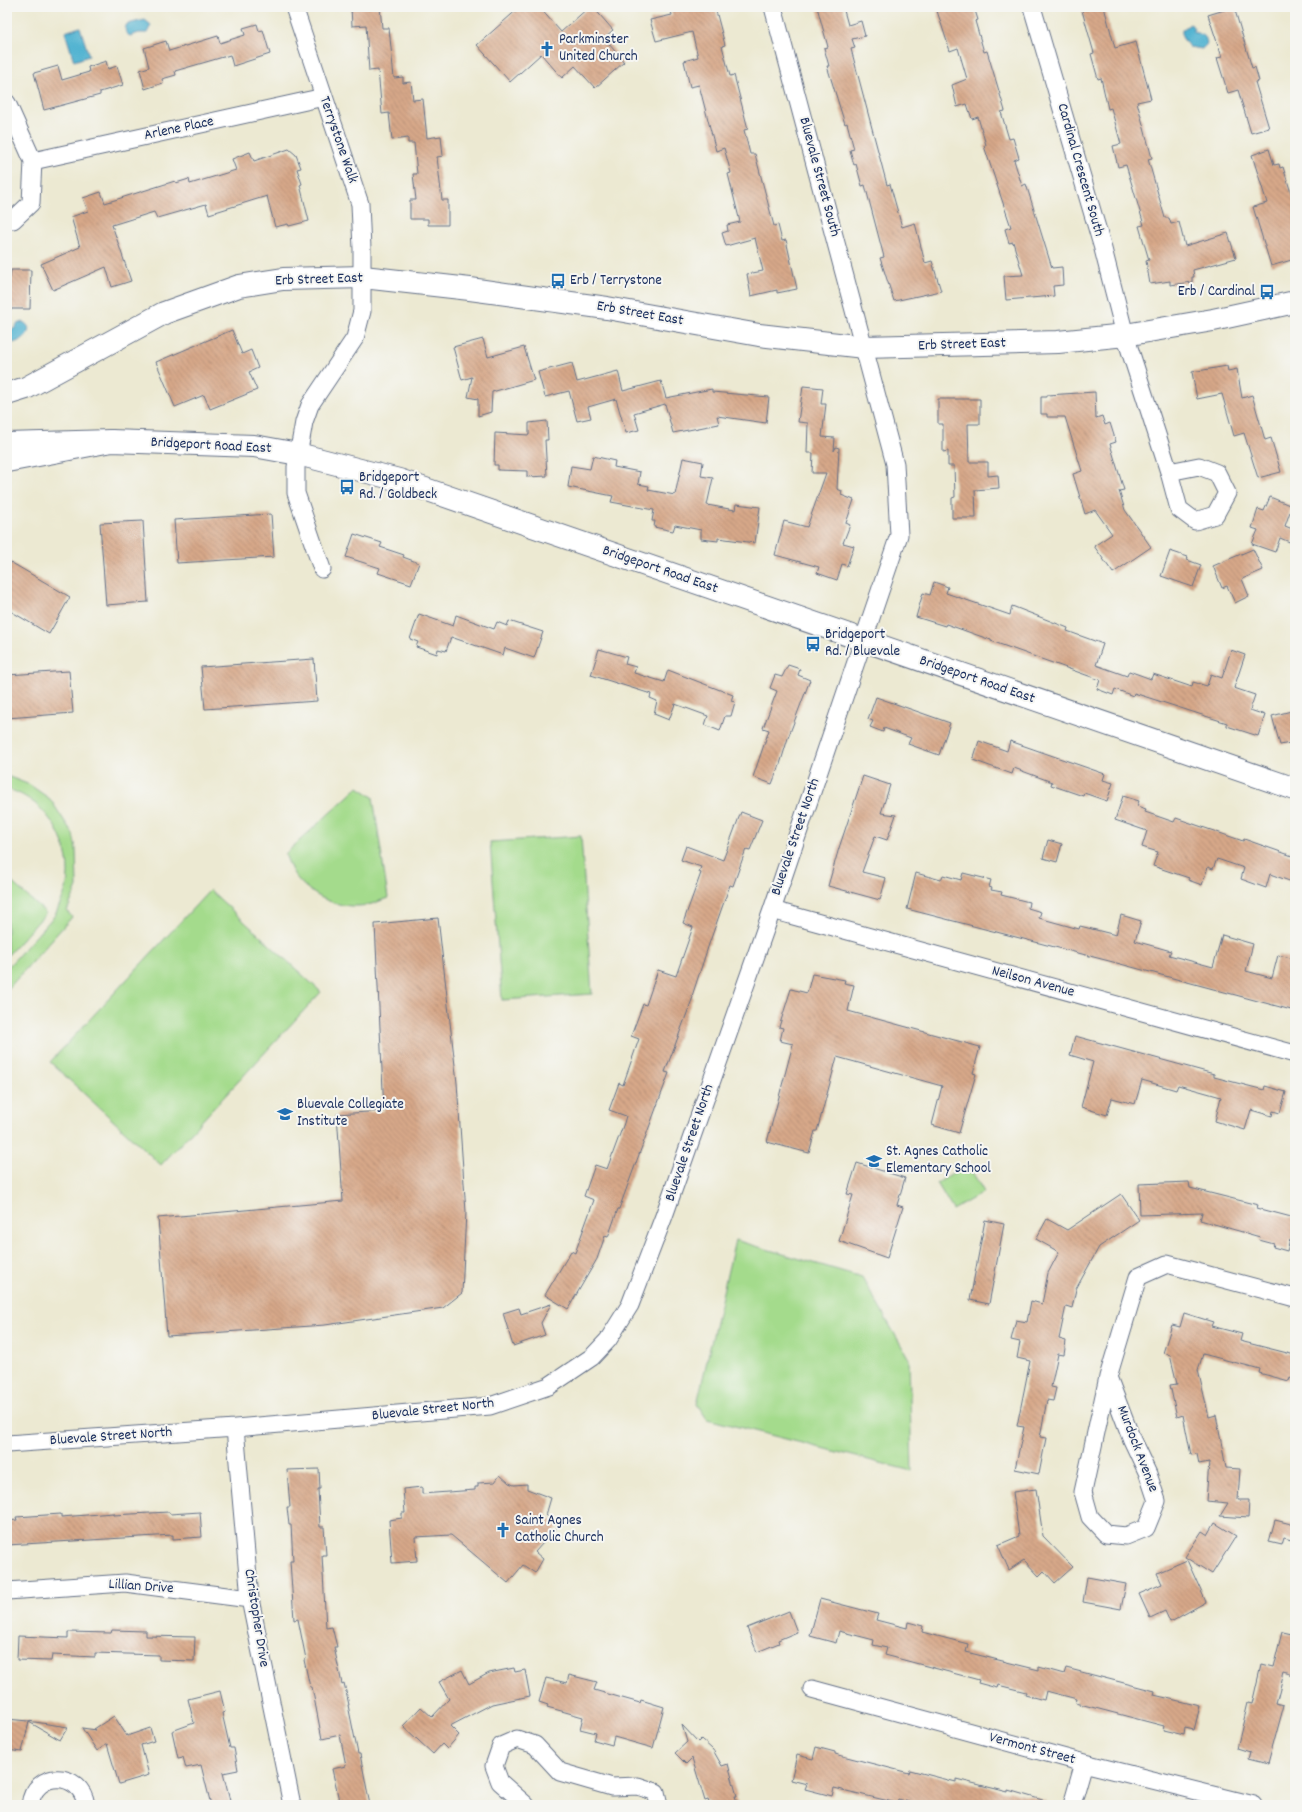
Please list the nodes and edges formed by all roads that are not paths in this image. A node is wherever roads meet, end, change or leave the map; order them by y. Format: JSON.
{"nodes":[{"id":1,"x":294,"y":7,"type":"edge"},
{"id":2,"x":773,"y":7,"type":"edge"},
{"id":3,"x":1032,"y":7,"type":"edge"},
{"id":4,"x":324,"y":97,"type":"junction"},
{"id":5,"x":7,"y":103,"type":"edge"},
{"id":6,"x":33,"y":161,"type":"junction"},
{"id":7,"x":7,"y":216,"type":"edge"},
{"id":8,"x":364,"y":277,"type":"junction"},
{"id":9,"x":1295,"y":302,"type":"edge"},
{"id":10,"x":1125,"y":335,"type":"junction"},
{"id":11,"x":864,"y":346,"type":"junction"},
{"id":12,"x":7,"y":394,"type":"edge"},
{"id":13,"x":111,"y":441,"type":"junction"},
{"id":14,"x":7,"y":444,"type":"edge"},
{"id":15,"x":298,"y":454,"type":"junction"},
{"id":16,"x":7,"y":461,"type":"edge"},
{"id":17,"x":1169,"y":472,"type":"dead end"},
{"id":18,"x":322,"y":569,"type":"dead end"},
{"id":19,"x":863,"y":641,"type":"junction"},
{"id":20,"x":1295,"y":789,"type":"edge"},
{"id":21,"x":772,"y":910,"type":"junction"},
{"id":22,"x":1295,"y":1054,"type":"edge"},
{"id":23,"x":1295,"y":1298,"type":"edge"},
{"id":24,"x":1108,"y":1377,"type":"junction"},
{"id":25,"x":235,"y":1428,"type":"junction"},
{"id":26,"x":7,"y":1444,"type":"edge"},
{"id":27,"x":7,"y":1590,"type":"edge"},
{"id":28,"x":250,"y":1599,"type":"junction"},
{"id":29,"x":812,"y":1689,"type":"dead end"},
{"id":30,"x":1084,"y":1763,"type":"junction"},
{"id":31,"x":30,"y":1805,"type":"edge"},
{"id":32,"x":86,"y":1805,"type":"edge"},
{"id":33,"x":292,"y":1805,"type":"edge"},
{"id":34,"x":526,"y":1805,"type":"edge"},
{"id":35,"x":659,"y":1805,"type":"edge"},
{"id":36,"x":1072,"y":1805,"type":"edge"},
{"id":37,"x":1252,"y":1805,"type":"edge"}],
"edges":[{"from":1,"to":4,"type":"street","name":"Terrystone Walk"},
{"from":2,"to":11,"type":"street","name":"Bluevale Street South"},
{"from":3,"to":10,"type":"street","name":"Cardinal Crescent South"},
{"from":4,"to":6,"type":"street","name":"Arlene Place"},
{"from":4,"to":8,"type":"street","name":"Terrystone Walk"},
{"from":5,"to":6,"type":"street"},
{"from":6,"to":7,"type":"street"},
{"from":8,"to":11,"type":"main road","name":"Erb Street East"},
{"from":8,"to":12,"type":"main road","name":"Erb Street East"},
{"from":8,"to":15,"type":"street","name":"Terrystone Walk"},
{"from":9,"to":10,"type":"main road","name":"Erb Street East"},
{"from":10,"to":11,"type":"main road","name":"Erb Street East"},
{"from":10,"to":17,"type":"street","name":"Cardinal Crescent South"},
{"from":11,"to":19,"type":"street","name":"Bluevale Street North"},
{"from":13,"to":14,"type":"main road","name":"Bridgeport Road East"},
{"from":13,"to":15,"type":"main road","name":"Bridgeport Road East"},
{"from":13,"to":16,"type":"main road"},
{"from":15,"to":18,"type":"street","name":"Terrystone Walk"},
{"from":15,"to":19,"type":"main road","name":"Bridgeport Road East"},
{"from":19,"to":20,"type":"main road","name":"Bridgeport Road East"},
{"from":19,"to":21,"type":"street","name":"Bluevale Street North"},
{"from":21,"to":22,"type":"street","name":"Neilson Avenue"},
{"from":21,"to":25,"type":"street","name":"Bluevale Street North"},
{"from":23,"to":24,"type":"street","name":"Murdock Avenue"},
{"from":24,"to":24,"type":"street","name":"Murdock Avenue"},
{"from":25,"to":26,"type":"street","name":"Bluevale Street North"},
{"from":25,"to":28,"type":"street","name":"Christopher Drive"},
{"from":27,"to":28,"type":"street","name":"Lillian Drive"},
{"from":28,"to":33,"type":"street","name":"Christopher Drive"},
{"from":29,"to":30,"type":"street","name":"Vermont Street"},
{"from":30,"to":36,"type":"street"},
{"from":30,"to":37,"type":"street","name":"Vermont Street"},
{"from":31,"to":32,"type":"street"},
{"from":34,"to":35,"type":"street"}]}
